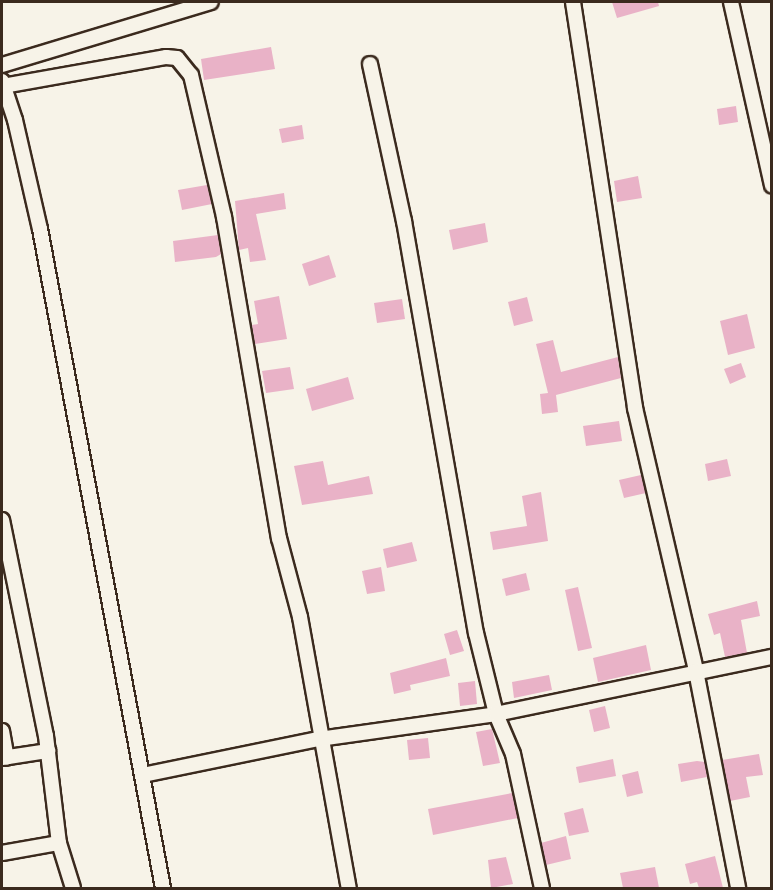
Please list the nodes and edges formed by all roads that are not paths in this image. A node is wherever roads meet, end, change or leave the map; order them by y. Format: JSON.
{"nodes":[{"id":1,"x":211,"y":2,"type":"edge"},
{"id":2,"x":573,"y":2,"type":"edge"},
{"id":3,"x":731,"y":2,"type":"edge"},
{"id":4,"x":370,"y":64,"type":"dead end"},
{"id":5,"x":2,"y":65,"type":"edge"},
{"id":6,"x":2,"y":84,"type":"edge"},
{"id":7,"x":771,"y":185,"type":"edge"},
{"id":8,"x":2,"y":520,"type":"edge"},
{"id":9,"x":771,"y":657,"type":"edge"},
{"id":10,"x":696,"y":671,"type":"junction"},
{"id":11,"x":496,"y":714,"type":"junction"},
{"id":12,"x":2,"y":731,"type":"edge"},
{"id":13,"x":319,"y":739,"type":"junction"},
{"id":14,"x":48,"y":751,"type":"junction"},
{"id":15,"x":4,"y":758,"type":"edge"},
{"id":16,"x":143,"y":775,"type":"junction"},
{"id":17,"x":59,"y":843,"type":"junction"},
{"id":18,"x":2,"y":853,"type":"edge"},
{"id":19,"x":73,"y":888,"type":"edge"},
{"id":20,"x":163,"y":888,"type":"edge"},
{"id":21,"x":349,"y":888,"type":"edge"},
{"id":22,"x":542,"y":888,"type":"edge"},
{"id":23,"x":738,"y":888,"type":"edge"}],
"edges":[{"from":1,"to":5,"type":"street"},
{"from":2,"to":10,"type":"street"},
{"from":3,"to":7,"type":"street"},
{"from":4,"to":11,"type":"street"},
{"from":6,"to":13,"type":"street"},
{"from":6,"to":16,"type":"street"},
{"from":8,"to":14,"type":"street"},
{"from":9,"to":10,"type":"street"},
{"from":10,"to":11,"type":"street"},
{"from":10,"to":23,"type":"street"},
{"from":11,"to":13,"type":"street"},
{"from":11,"to":22,"type":"street"},
{"from":12,"to":15,"type":"street"},
{"from":13,"to":16,"type":"street"},
{"from":13,"to":21,"type":"street"},
{"from":14,"to":15,"type":"street"},
{"from":14,"to":17,"type":"street"},
{"from":16,"to":20,"type":"street"},
{"from":17,"to":18,"type":"street"},
{"from":17,"to":19,"type":"street"}]}
